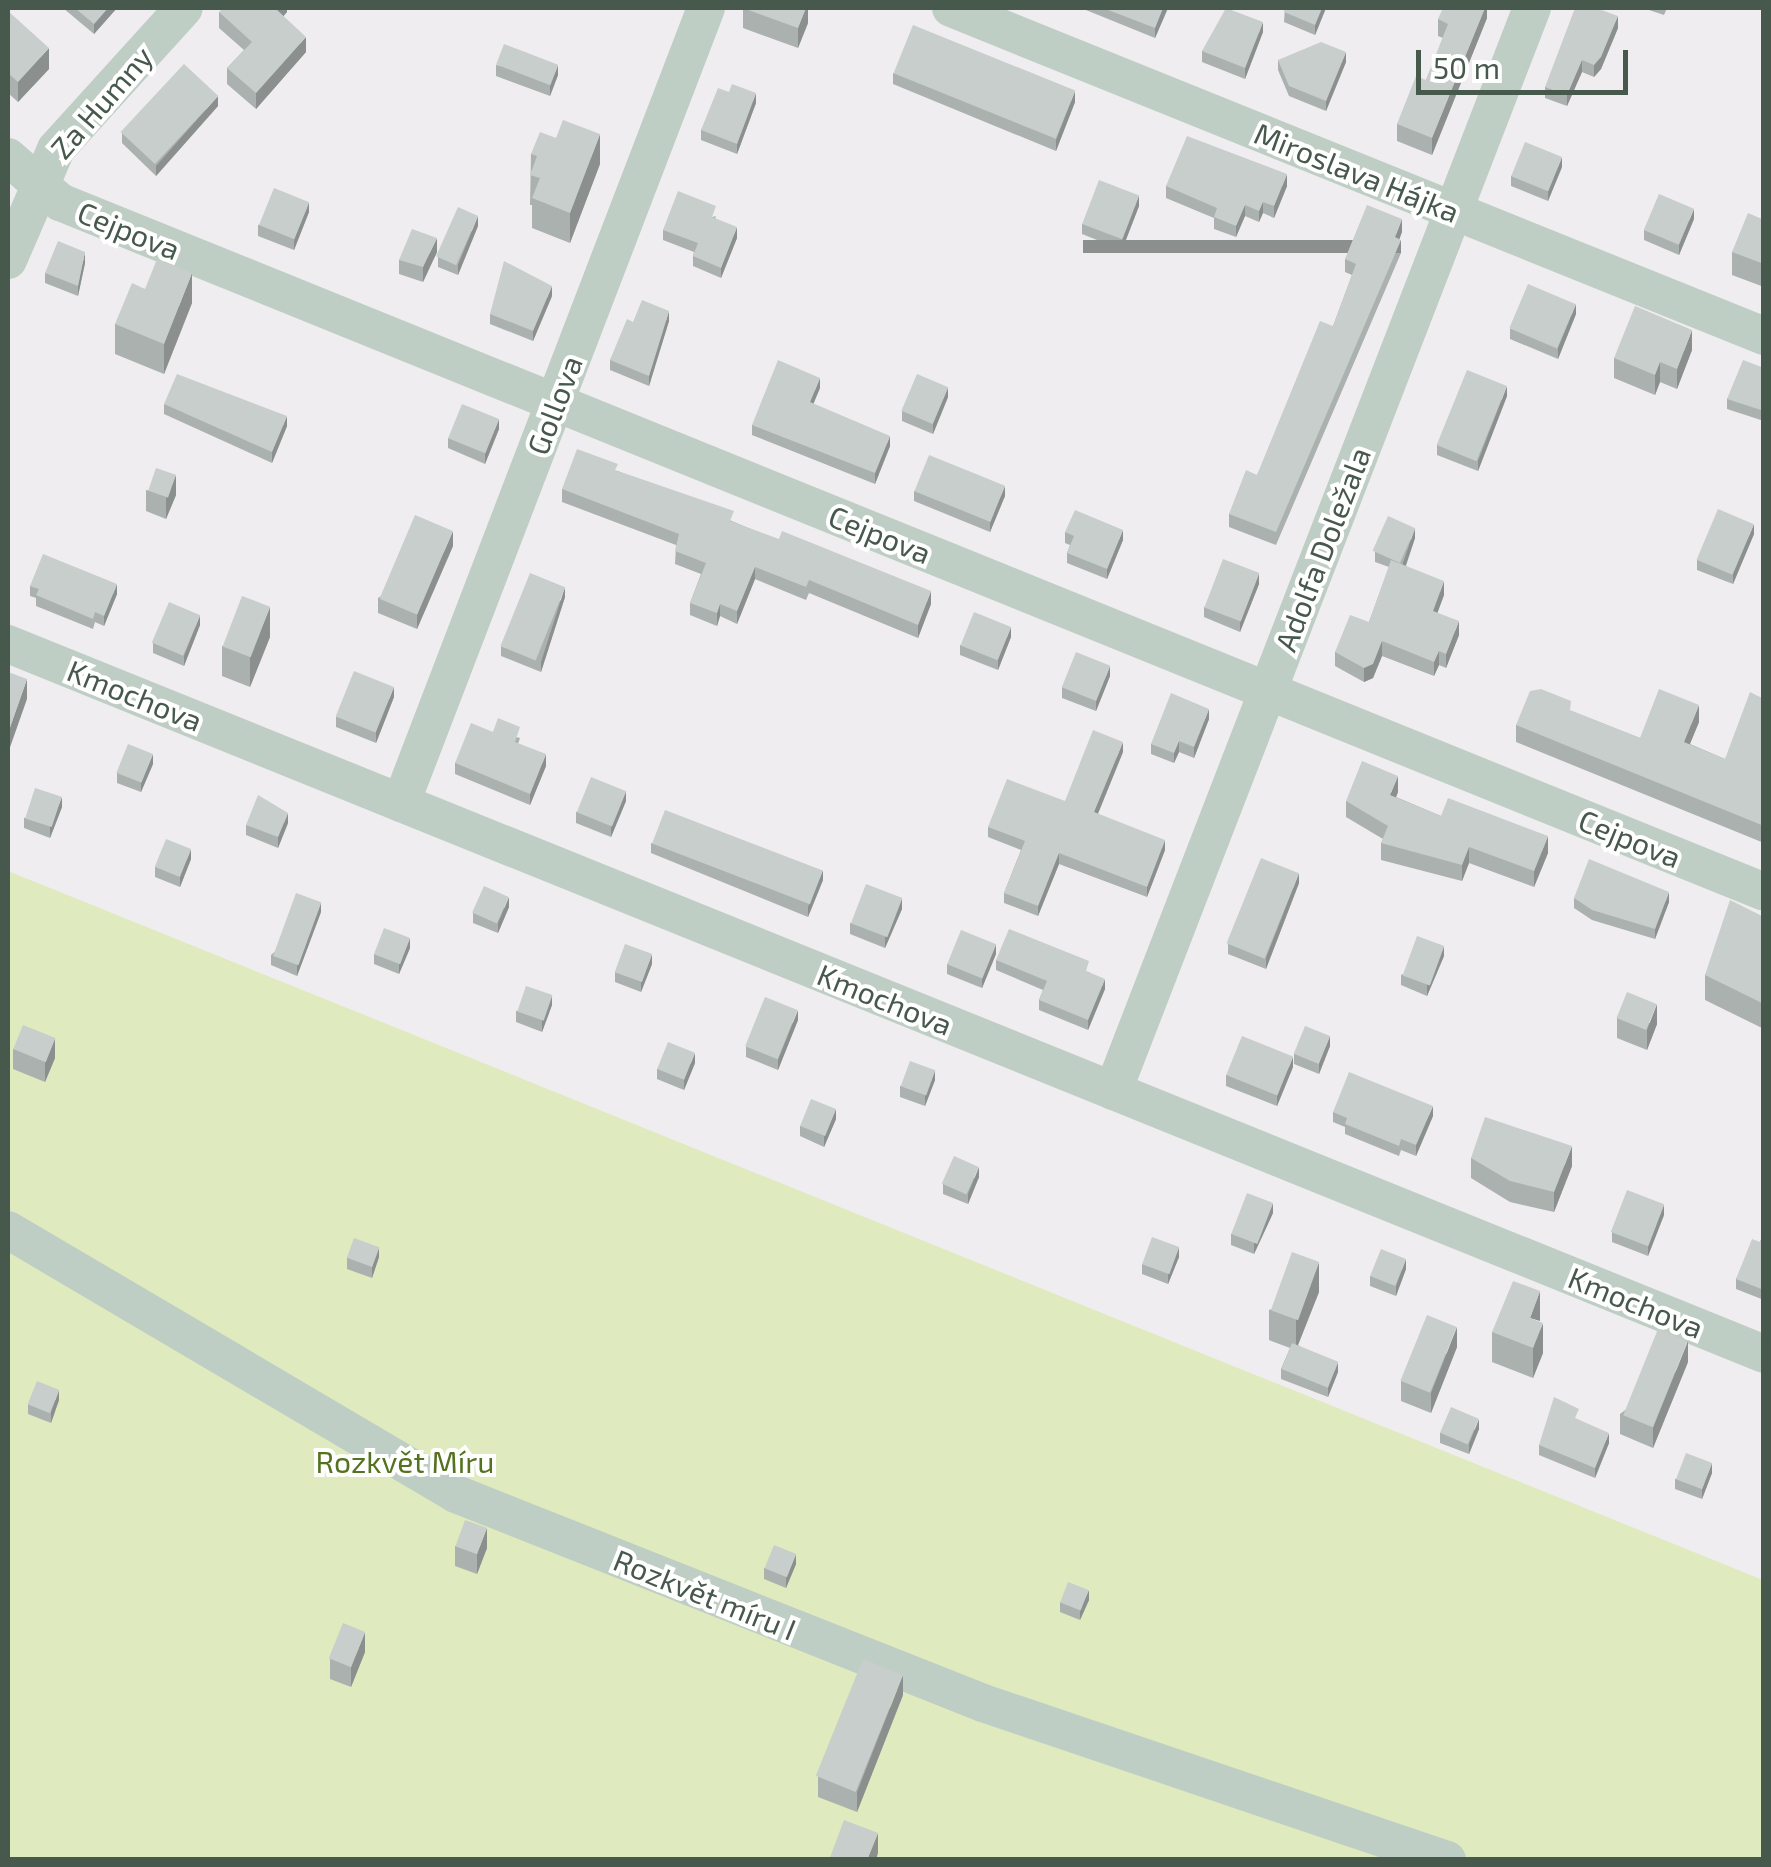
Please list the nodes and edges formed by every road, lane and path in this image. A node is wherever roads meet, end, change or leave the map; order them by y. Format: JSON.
{"nodes":[{"id":1,"x":184,"y":8,"type":"edge"},
{"id":2,"x":706,"y":8,"type":"edge"},
{"id":3,"x":951,"y":8,"type":"edge"},
{"id":4,"x":1532,"y":8,"type":"edge"},
{"id":5,"x":8,"y":157,"type":"edge"},
{"id":6,"x":38,"y":187,"type":"junction"},
{"id":7,"x":1453,"y":211,"type":"junction"},
{"id":8,"x":8,"y":260,"type":"edge"},
{"id":9,"x":1764,"y":336,"type":"edge"},
{"id":10,"x":555,"y":402,"type":"junction"},
{"id":11,"x":8,"y":644,"type":"edge"},
{"id":12,"x":1268,"y":691,"type":"junction"},
{"id":13,"x":401,"y":803,"type":"junction"},
{"id":14,"x":1764,"y":892,"type":"edge"},
{"id":15,"x":1113,"y":1091,"type":"junction"},
{"id":16,"x":8,"y":1230,"type":"edge"},
{"id":17,"x":1764,"y":1354,"type":"edge"},
{"id":18,"x":1447,"y":1860,"type":"edge"}],
"edges":[{"from":1,"to":6,"type":"street","name":"Za Humny"},
{"from":2,"to":10,"type":"street","name":"Gollova"},
{"from":3,"to":7,"type":"street","name":"Miroslava Hájka"},
{"from":4,"to":7,"type":"street","name":"Adolfa Doležala"},
{"from":5,"to":6,"type":"street","name":"Cejpova"},
{"from":6,"to":8,"type":"street","name":"Za Humny"},
{"from":6,"to":10,"type":"street","name":"Cejpova"},
{"from":7,"to":9,"type":"street","name":"Miroslava Hájka"},
{"from":7,"to":12,"type":"street","name":"Adolfa Doležala"},
{"from":10,"to":12,"type":"street","name":"Cejpova"},
{"from":10,"to":13,"type":"street","name":"Gollova"},
{"from":11,"to":13,"type":"street","name":"Kmochova"},
{"from":12,"to":14,"type":"street","name":"Cejpova"},
{"from":12,"to":15,"type":"street","name":"Adolfa Doležala"},
{"from":13,"to":15,"type":"street","name":"Kmochova"},
{"from":15,"to":17,"type":"street","name":"Kmochova"},
{"from":16,"to":18,"type":"street","name":"Rozkvět míru I"}]}
